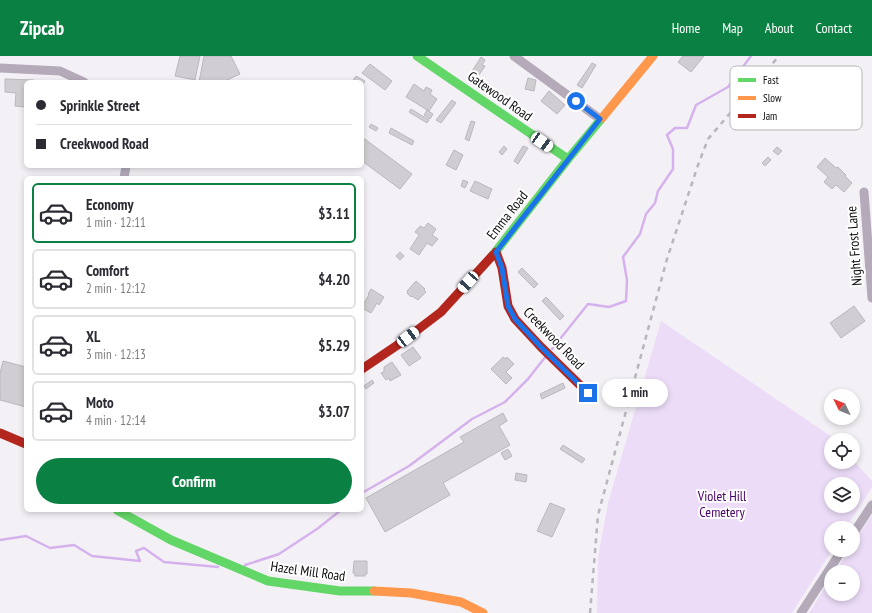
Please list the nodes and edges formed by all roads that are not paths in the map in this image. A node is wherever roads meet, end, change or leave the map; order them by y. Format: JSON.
{"nodes":[{"id":1,"x":417,"y":56,"type":"edge"},
{"id":2,"x":514,"y":56,"type":"edge"},
{"id":3,"x":653,"y":56,"type":"edge"},
{"id":4,"x":430,"y":59,"type":"edge"},
{"id":5,"x":0,"y":68,"type":"edge"},
{"id":6,"x":80,"y":80,"type":"edge"},
{"id":7,"x":600,"y":119,"type":"junction"},
{"id":8,"x":568,"y":159,"type":"junction"},
{"id":9,"x":864,"y":192,"type":"dead end"},
{"id":10,"x":496,"y":252,"type":"junction"},
{"id":11,"x":872,"y":298,"type":"edge"},
{"id":12,"x":364,"y":368,"type":"edge"},
{"id":13,"x":588,"y":393,"type":"dead end"},
{"id":14,"x":0,"y":433,"type":"edge"},
{"id":15,"x":24,"y":443,"type":"edge"},
{"id":16,"x":872,"y":505,"type":"edge"},
{"id":17,"x":121,"y":512,"type":"edge"},
{"id":18,"x":860,"y":523,"type":"edge"},
{"id":19,"x":837,"y":557,"type":"edge"},
{"id":20,"x":484,"y":613,"type":"edge"},
{"id":21,"x":801,"y":613,"type":"edge"}],
"edges":[{"from":1,"to":4,"type":"street","name":"Gatewood Road"},
{"from":2,"to":7,"type":"street"},
{"from":3,"to":7,"type":"street","name":"Emma Road"},
{"from":4,"to":8,"type":"street","name":"Gatewood Road"},
{"from":5,"to":6,"type":"street"},
{"from":7,"to":8,"type":"street","name":"Emma Road"},
{"from":8,"to":10,"type":"street","name":"Emma Road"},
{"from":9,"to":11,"type":"street","name":"Night Frost Lane"},
{"from":10,"to":12,"type":"street","name":"Emma Road"},
{"from":10,"to":13,"type":"street","name":"Creekwood Road"},
{"from":14,"to":15,"type":"street"},
{"from":16,"to":18,"type":"street"},
{"from":17,"to":20,"type":"street","name":"Hazel Mill Road"},
{"from":19,"to":21,"type":"street"}]}
